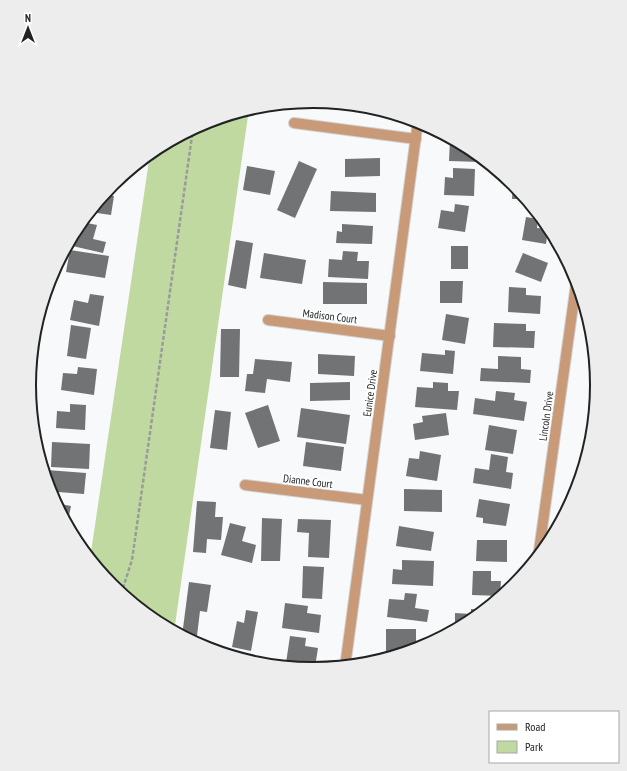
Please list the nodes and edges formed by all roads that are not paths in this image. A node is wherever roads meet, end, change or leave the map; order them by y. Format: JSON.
{"nodes":[{"id":1,"x":294,"y":123,"type":"dead end"},
{"id":2,"x":417,"y":128,"type":"edge"},
{"id":3,"x":416,"y":139,"type":"junction"},
{"id":4,"x":574,"y":291,"type":"edge"},
{"id":5,"x":268,"y":320,"type":"dead end"},
{"id":6,"x":390,"y":336,"type":"junction"},
{"id":7,"x":245,"y":485,"type":"dead end"},
{"id":8,"x":367,"y":500,"type":"junction"},
{"id":9,"x":540,"y":546,"type":"edge"},
{"id":10,"x":346,"y":661,"type":"edge"}],
"edges":[{"from":1,"to":3,"type":"street"},
{"from":2,"to":3,"type":"street","name":"Eunice Drive"},
{"from":3,"to":6,"type":"street","name":"Eunice Drive"},
{"from":4,"to":9,"type":"street","name":"Lincoln Drive"},
{"from":5,"to":6,"type":"street","name":"Madison Court"},
{"from":6,"to":8,"type":"street","name":"Eunice Drive"},
{"from":7,"to":8,"type":"street","name":"Dianne Court"},
{"from":8,"to":10,"type":"street","name":"Eunice Drive"}]}
